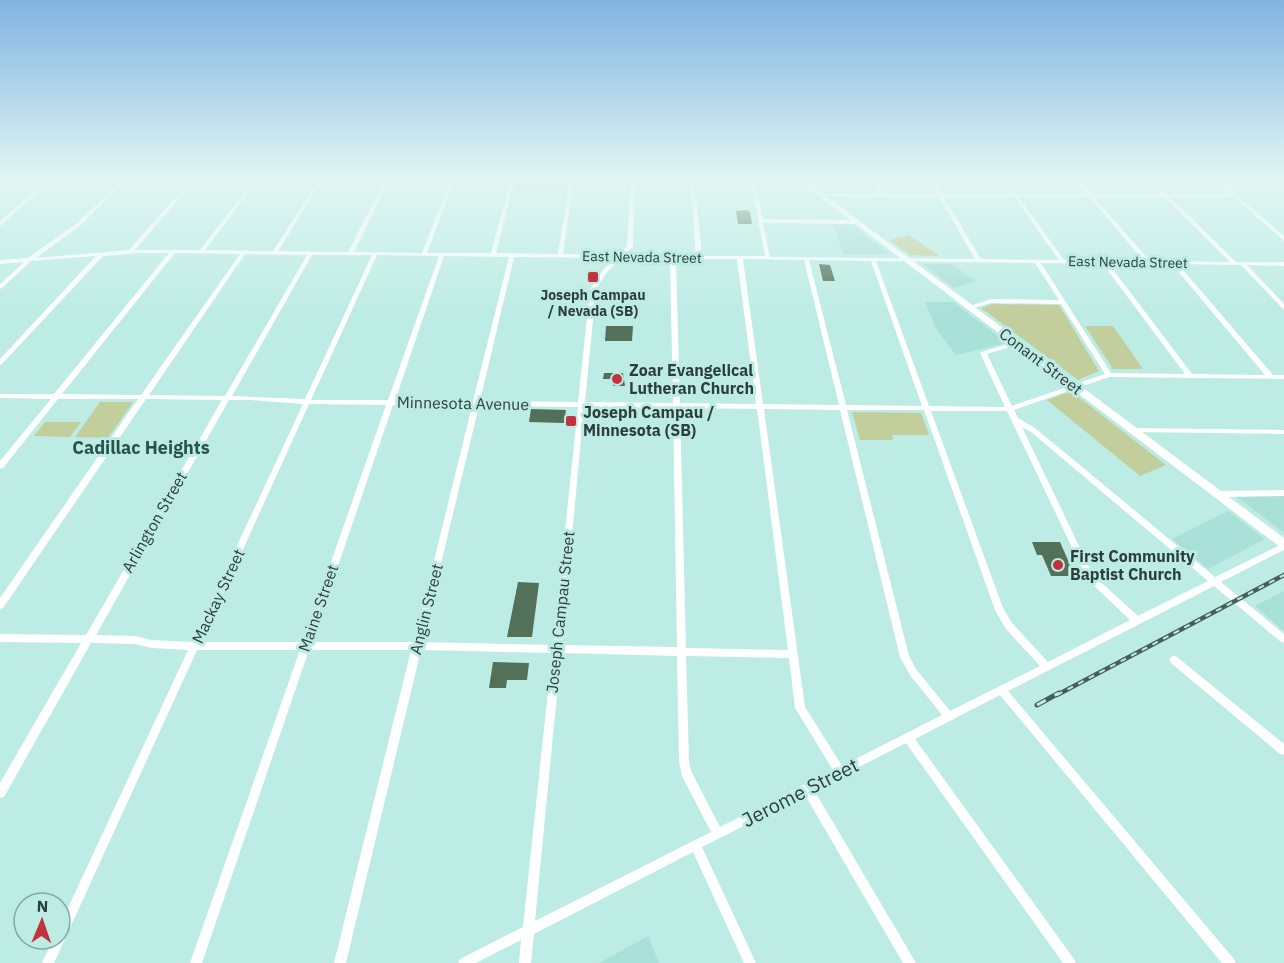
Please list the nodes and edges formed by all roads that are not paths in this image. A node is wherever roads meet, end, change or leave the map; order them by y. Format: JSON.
{"nodes":[{"id":1,"x":81,"y":223,"type":"edge"},
{"id":2,"x":155,"y":223,"type":"edge"},
{"id":3,"x":223,"y":223,"type":"edge"},
{"id":4,"x":293,"y":223,"type":"edge"},
{"id":5,"x":366,"y":223,"type":"edge"},
{"id":6,"x":436,"y":223,"type":"edge"},
{"id":7,"x":501,"y":223,"type":"edge"},
{"id":8,"x":565,"y":223,"type":"edge"},
{"id":9,"x":632,"y":223,"type":"edge"},
{"id":10,"x":696,"y":223,"type":"edge"},
{"id":11,"x":761,"y":223,"type":"edge"},
{"id":12,"x":857,"y":223,"type":"edge"},
{"id":13,"x":957,"y":223,"type":"edge"},
{"id":14,"x":1035,"y":223,"type":"edge"},
{"id":15,"x":1114,"y":223,"type":"edge"},
{"id":16,"x":1193,"y":223,"type":"edge"},
{"id":17,"x":1266,"y":223,"type":"edge"},
{"id":18,"x":1284,"y":239,"type":"edge"},
{"id":19,"x":129,"y":252,"type":"junction"},
{"id":20,"x":172,"y":252,"type":"junction"},
{"id":21,"x":201,"y":252,"type":"junction"},
{"id":22,"x":243,"y":253,"type":"junction"},
{"id":23,"x":274,"y":253,"type":"junction"},
{"id":24,"x":101,"y":254,"type":"junction"},
{"id":25,"x":310,"y":254,"type":"junction"},
{"id":26,"x":350,"y":254,"type":"junction"},
{"id":27,"x":375,"y":254,"type":"junction"},
{"id":28,"x":424,"y":254,"type":"junction"},
{"id":29,"x":442,"y":255,"type":"junction"},
{"id":30,"x":493,"y":255,"type":"junction"},
{"id":31,"x":512,"y":255,"type":"junction"},
{"id":32,"x":560,"y":256,"type":"junction"},
{"id":33,"x":622,"y":256,"type":"junction"},
{"id":34,"x":674,"y":257,"type":"junction"},
{"id":35,"x":699,"y":257,"type":"junction"},
{"id":36,"x":740,"y":258,"type":"junction"},
{"id":37,"x":768,"y":258,"type":"junction"},
{"id":38,"x":806,"y":258,"type":"junction"},
{"id":39,"x":873,"y":259,"type":"junction"},
{"id":40,"x":906,"y":259,"type":"junction"},
{"id":41,"x":29,"y":260,"type":"junction"},
{"id":42,"x":978,"y":261,"type":"junction"},
{"id":43,"x":1037,"y":261,"type":"junction"},
{"id":44,"x":0,"y":262,"type":"edge"},
{"id":45,"x":1063,"y":262,"type":"junction"},
{"id":46,"x":1105,"y":262,"type":"junction"},
{"id":47,"x":1148,"y":262,"type":"junction"},
{"id":48,"x":1173,"y":262,"type":"junction"},
{"id":49,"x":1234,"y":263,"type":"junction"},
{"id":50,"x":1242,"y":263,"type":"junction"},
{"id":51,"x":1284,"y":264,"type":"edge"},
{"id":52,"x":0,"y":287,"type":"edge"},
{"id":53,"x":1062,"y":302,"type":"junction"},
{"id":54,"x":970,"y":307,"type":"junction"},
{"id":55,"x":1284,"y":307,"type":"edge"},
{"id":56,"x":1018,"y":344,"type":"junction"},
{"id":57,"x":0,"y":363,"type":"edge"},
{"id":58,"x":1109,"y":375,"type":"junction"},
{"id":59,"x":1190,"y":376,"type":"junction"},
{"id":60,"x":1271,"y":377,"type":"junction"},
{"id":61,"x":1284,"y":377,"type":"edge"},
{"id":62,"x":1075,"y":387,"type":"junction"},
{"id":63,"x":0,"y":396,"type":"edge"},
{"id":64,"x":56,"y":396,"type":"junction"},
{"id":65,"x":143,"y":398,"type":"junction"},
{"id":66,"x":226,"y":399,"type":"junction"},
{"id":67,"x":308,"y":402,"type":"junction"},
{"id":68,"x":390,"y":402,"type":"junction"},
{"id":69,"x":476,"y":403,"type":"junction"},
{"id":70,"x":581,"y":405,"type":"junction"},
{"id":71,"x":676,"y":406,"type":"junction"},
{"id":72,"x":759,"y":406,"type":"junction"},
{"id":73,"x":843,"y":407,"type":"junction"},
{"id":74,"x":927,"y":408,"type":"junction"},
{"id":75,"x":1010,"y":409,"type":"junction"},
{"id":76,"x":1015,"y":420,"type":"junction"},
{"id":77,"x":1133,"y":430,"type":"junction"},
{"id":78,"x":1284,"y":432,"type":"edge"},
{"id":79,"x":0,"y":466,"type":"edge"},
{"id":80,"x":1284,"y":493,"type":"edge"},
{"id":81,"x":1218,"y":494,"type":"junction"},
{"id":82,"x":1284,"y":545,"type":"edge"},
{"id":83,"x":1215,"y":581,"type":"junction"},
{"id":84,"x":0,"y":605,"type":"edge"},
{"id":85,"x":1137,"y":621,"type":"junction"},
{"id":86,"x":0,"y":638,"type":"edge"},
{"id":87,"x":87,"y":639,"type":"junction"},
{"id":88,"x":1284,"y":639,"type":"edge"},
{"id":89,"x":194,"y":646,"type":"junction"},
{"id":90,"x":305,"y":646,"type":"junction"},
{"id":91,"x":417,"y":646,"type":"junction"},
{"id":92,"x":557,"y":650,"type":"junction"},
{"id":93,"x":682,"y":652,"type":"junction"},
{"id":94,"x":793,"y":654,"type":"junction"},
{"id":95,"x":1174,"y":660,"type":"dead end"},
{"id":96,"x":1047,"y":667,"type":"junction"},
{"id":97,"x":1001,"y":690,"type":"junction"},
{"id":98,"x":949,"y":717,"type":"junction"},
{"id":99,"x":908,"y":737,"type":"junction"},
{"id":100,"x":1284,"y":750,"type":"edge"},
{"id":101,"x":840,"y":772,"type":"junction"},
{"id":102,"x":807,"y":789,"type":"junction"},
{"id":103,"x":0,"y":792,"type":"edge"},
{"id":104,"x":718,"y":834,"type":"junction"},
{"id":105,"x":696,"y":846,"type":"junction"},
{"id":106,"x":72,"y":912,"type":"edge"},
{"id":107,"x":529,"y":930,"type":"junction"},
{"id":108,"x":196,"y":963,"type":"edge"},
{"id":109,"x":340,"y":963,"type":"edge"},
{"id":110,"x":464,"y":963,"type":"edge"},
{"id":111,"x":525,"y":963,"type":"edge"},
{"id":112,"x":750,"y":963,"type":"edge"},
{"id":113,"x":910,"y":963,"type":"edge"},
{"id":114,"x":1070,"y":963,"type":"edge"},
{"id":115,"x":1230,"y":963,"type":"edge"}],
"edges":[{"from":1,"to":41,"type":"street"},
{"from":2,"to":19,"type":"street"},
{"from":3,"to":21,"type":"street"},
{"from":4,"to":23,"type":"street"},
{"from":5,"to":26,"type":"street"},
{"from":6,"to":28,"type":"street"},
{"from":7,"to":30,"type":"street"},
{"from":8,"to":32,"type":"street"},
{"from":9,"to":33,"type":"street"},
{"from":10,"to":35,"type":"street"},
{"from":11,"to":37,"type":"street"},
{"from":12,"to":40,"type":"main road","name":"Conant Street"},
{"from":13,"to":42,"type":"street"},
{"from":14,"to":45,"type":"street"},
{"from":15,"to":47,"type":"street"},
{"from":16,"to":49,"type":"street"},
{"from":17,"to":18,"type":"street"},
{"from":19,"to":20,"type":"street","name":"East Nevada Street"},
{"from":19,"to":24,"type":"street","name":"East Nevada Street"},
{"from":20,"to":21,"type":"street","name":"East Nevada Street"},
{"from":20,"to":64,"type":"street"},
{"from":21,"to":22,"type":"street","name":"East Nevada Street"},
{"from":22,"to":23,"type":"street","name":"East Nevada Street"},
{"from":22,"to":65,"type":"street"},
{"from":23,"to":25,"type":"street","name":"East Nevada Street"},
{"from":24,"to":41,"type":"street","name":"East Nevada Street"},
{"from":24,"to":57,"type":"street"},
{"from":25,"to":26,"type":"street","name":"East Nevada Street"},
{"from":25,"to":66,"type":"street","name":"Arlington Street"},
{"from":26,"to":27,"type":"street","name":"East Nevada Street"},
{"from":27,"to":28,"type":"street","name":"East Nevada Street"},
{"from":27,"to":67,"type":"street","name":"Mackay Street"},
{"from":28,"to":29,"type":"street","name":"East Nevada Street"},
{"from":29,"to":30,"type":"street","name":"East Nevada Street"},
{"from":29,"to":68,"type":"street","name":"Maine Street"},
{"from":30,"to":31,"type":"street","name":"East Nevada Street"},
{"from":31,"to":32,"type":"street","name":"East Nevada Street"},
{"from":31,"to":69,"type":"street","name":"Anglin Street"},
{"from":32,"to":33,"type":"street","name":"East Nevada Street"},
{"from":33,"to":34,"type":"street","name":"East Nevada Street"},
{"from":33,"to":70,"type":"street","name":"Joseph Campau Street"},
{"from":34,"to":35,"type":"street","name":"East Nevada Street"},
{"from":34,"to":71,"type":"street"},
{"from":35,"to":36,"type":"street","name":"East Nevada Street"},
{"from":36,"to":37,"type":"street","name":"East Nevada Street"},
{"from":36,"to":72,"type":"street"},
{"from":37,"to":38,"type":"street","name":"East Nevada Street"},
{"from":38,"to":39,"type":"street","name":"East Nevada Street"},
{"from":38,"to":73,"type":"street"},
{"from":39,"to":40,"type":"street","name":"East Nevada Street"},
{"from":39,"to":74,"type":"street"},
{"from":40,"to":42,"type":"street","name":"East Nevada Street"},
{"from":40,"to":54,"type":"main road","name":"Conant Street"},
{"from":41,"to":44,"type":"street","name":"East Nevada Street"},
{"from":41,"to":52,"type":"street"},
{"from":42,"to":43,"type":"street","name":"East Nevada Street"},
{"from":43,"to":45,"type":"street","name":"East Nevada Street"},
{"from":43,"to":53,"type":"street"},
{"from":45,"to":46,"type":"street","name":"East Nevada Street"},
{"from":46,"to":47,"type":"street","name":"East Nevada Street"},
{"from":46,"to":59,"type":"street"},
{"from":47,"to":48,"type":"street","name":"East Nevada Street"},
{"from":48,"to":49,"type":"street","name":"East Nevada Street"},
{"from":48,"to":60,"type":"street"},
{"from":49,"to":50,"type":"street","name":"East Nevada Street"},
{"from":50,"to":51,"type":"street","name":"East Nevada Street"},
{"from":50,"to":55,"type":"street"},
{"from":53,"to":54,"type":"street"},
{"from":53,"to":58,"type":"street"},
{"from":54,"to":56,"type":"main road","name":"Conant Street"},
{"from":56,"to":62,"type":"main road","name":"Conant Street"},
{"from":56,"to":75,"type":"street"},
{"from":58,"to":59,"type":"street"},
{"from":58,"to":62,"type":"street","name":"Minnesota Avenue"},
{"from":59,"to":60,"type":"street"},
{"from":60,"to":61,"type":"street"},
{"from":62,"to":75,"type":"street","name":"Minnesota Avenue"},
{"from":62,"to":77,"type":"main road","name":"Conant Street"},
{"from":63,"to":64,"type":"street","name":"Minnesota Avenue"},
{"from":64,"to":65,"type":"street","name":"Minnesota Avenue"},
{"from":64,"to":79,"type":"street"},
{"from":65,"to":66,"type":"street","name":"Minnesota Avenue"},
{"from":65,"to":84,"type":"street"},
{"from":66,"to":67,"type":"street","name":"Minnesota Avenue"},
{"from":66,"to":87,"type":"street","name":"Arlington Street"},
{"from":67,"to":68,"type":"street","name":"Minnesota Avenue"},
{"from":67,"to":89,"type":"street","name":"Mackay Street"},
{"from":68,"to":69,"type":"street","name":"Minnesota Avenue"},
{"from":68,"to":90,"type":"street","name":"Maine Street"},
{"from":69,"to":70,"type":"street","name":"Minnesota Avenue"},
{"from":69,"to":91,"type":"street","name":"Anglin Street"},
{"from":70,"to":71,"type":"street","name":"Minnesota Avenue"},
{"from":70,"to":92,"type":"street","name":"Joseph Campau Street"},
{"from":71,"to":72,"type":"street","name":"Minnesota Avenue"},
{"from":71,"to":93,"type":"street"},
{"from":72,"to":73,"type":"street","name":"Minnesota Avenue"},
{"from":72,"to":94,"type":"street"},
{"from":73,"to":74,"type":"street","name":"Minnesota Avenue"},
{"from":73,"to":98,"type":"street"},
{"from":74,"to":75,"type":"street","name":"Minnesota Avenue"},
{"from":74,"to":96,"type":"street"},
{"from":75,"to":76,"type":"street"},
{"from":76,"to":83,"type":"street"},
{"from":76,"to":85,"type":"street"},
{"from":77,"to":78,"type":"street"},
{"from":77,"to":81,"type":"main road","name":"Conant Street"},
{"from":80,"to":81,"type":"street"},
{"from":81,"to":82,"type":"main road","name":"Conant Street"},
{"from":82,"to":83,"type":"street","name":"Jerome Street"},
{"from":83,"to":85,"type":"street","name":"Jerome Street"},
{"from":83,"to":88,"type":"street"},
{"from":85,"to":96,"type":"street","name":"Jerome Street"},
{"from":86,"to":87,"type":"street"},
{"from":87,"to":89,"type":"street"},
{"from":87,"to":103,"type":"street","name":"Arlington Street"},
{"from":89,"to":90,"type":"street"},
{"from":89,"to":106,"type":"street","name":"Mackay Street"},
{"from":90,"to":91,"type":"street"},
{"from":90,"to":108,"type":"street","name":"Maine Street"},
{"from":91,"to":92,"type":"street"},
{"from":91,"to":109,"type":"street","name":"Anglin Street"},
{"from":92,"to":93,"type":"street"},
{"from":92,"to":107,"type":"street","name":"Joseph Campau Street"},
{"from":93,"to":94,"type":"street"},
{"from":93,"to":104,"type":"street"},
{"from":94,"to":101,"type":"street"},
{"from":95,"to":100,"type":"street"},
{"from":96,"to":97,"type":"street","name":"Jerome Street"},
{"from":97,"to":98,"type":"street","name":"Jerome Street"},
{"from":97,"to":115,"type":"street"},
{"from":98,"to":99,"type":"street","name":"Jerome Street"},
{"from":99,"to":101,"type":"street","name":"Jerome Street"},
{"from":99,"to":114,"type":"street"},
{"from":101,"to":102,"type":"street","name":"Jerome Street"},
{"from":102,"to":104,"type":"street","name":"Jerome Street"},
{"from":102,"to":113,"type":"street"},
{"from":104,"to":105,"type":"street","name":"Jerome Street"},
{"from":105,"to":107,"type":"street","name":"Jerome Street"},
{"from":105,"to":112,"type":"street"},
{"from":107,"to":110,"type":"street","name":"Jerome Street"},
{"from":107,"to":111,"type":"street","name":"Joseph Campau Street"}]}
